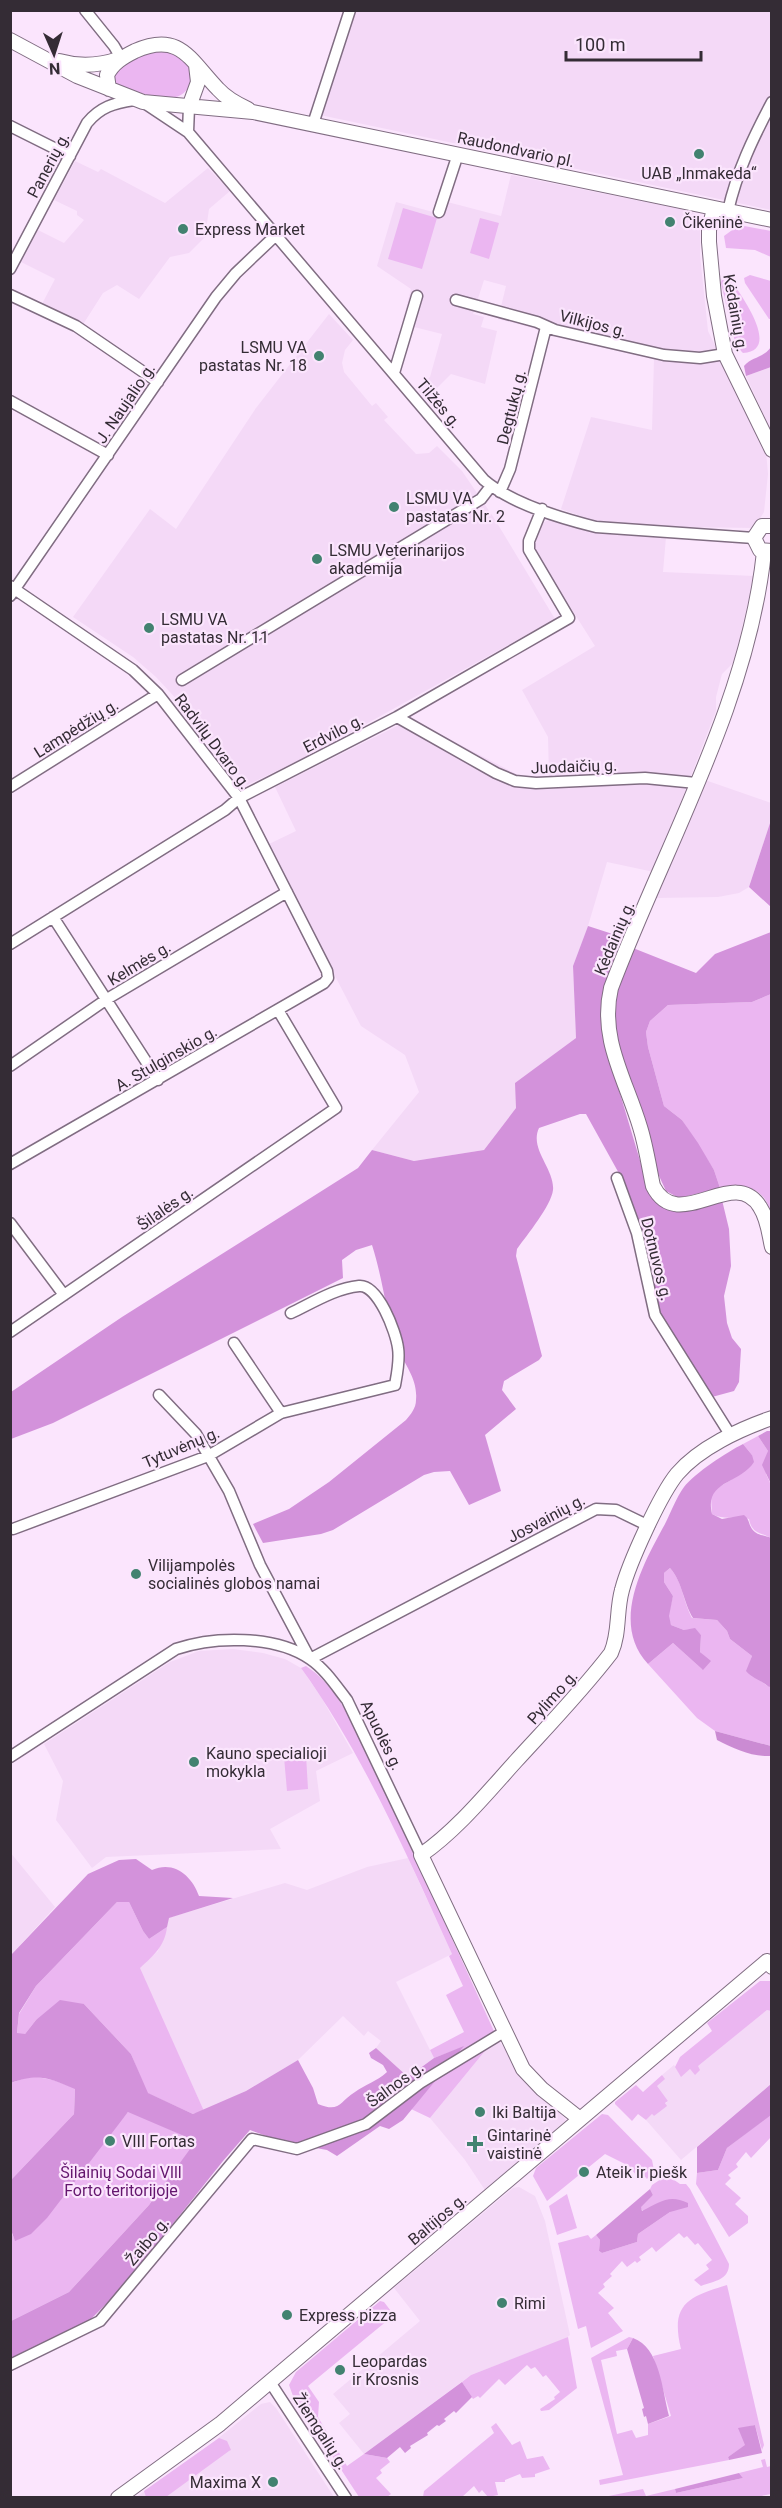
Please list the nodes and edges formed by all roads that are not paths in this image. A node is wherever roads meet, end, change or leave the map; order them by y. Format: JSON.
{"nodes":[{"id":1,"x":85,"y":10,"type":"edge"},
{"id":2,"x":350,"y":10,"type":"edge"},
{"id":3,"x":10,"y":40,"type":"edge"},
{"id":4,"x":121,"y":58,"type":"junction"},
{"id":5,"x":50,"y":59,"type":"junction"},
{"id":6,"x":196,"y":65,"type":"junction"},
{"id":7,"x":110,"y":89,"type":"junction"},
{"id":8,"x":138,"y":101,"type":"junction"},
{"id":9,"x":771,"y":102,"type":"edge"},
{"id":10,"x":189,"y":107,"type":"junction"},
{"id":11,"x":253,"y":112,"type":"junction"},
{"id":12,"x":314,"y":124,"type":"junction"},
{"id":13,"x":10,"y":126,"type":"edge"},
{"id":14,"x":188,"y":132,"type":"junction"},
{"id":15,"x":458,"y":154,"type":"junction"},
{"id":16,"x":70,"y":156,"type":"junction"},
{"id":17,"x":721,"y":209,"type":"junction"},
{"id":18,"x":439,"y":212,"type":"dead end"},
{"id":19,"x":771,"y":220,"type":"edge"},
{"id":20,"x":276,"y":235,"type":"junction"},
{"id":21,"x":10,"y":269,"type":"edge"},
{"id":22,"x":10,"y":295,"type":"edge"},
{"id":23,"x":417,"y":296,"type":"dead end"},
{"id":24,"x":456,"y":300,"type":"dead end"},
{"id":25,"x":546,"y":327,"type":"junction"},
{"id":26,"x":725,"y":354,"type":"junction"},
{"id":27,"x":395,"y":368,"type":"junction"},
{"id":28,"x":158,"y":382,"type":"junction"},
{"id":29,"x":10,"y":401,"type":"edge"},
{"id":30,"x":771,"y":450,"type":"edge"},
{"id":31,"x":108,"y":455,"type":"junction"},
{"id":32,"x":495,"y":489,"type":"junction"},
{"id":33,"x":542,"y":509,"type":"junction"},
{"id":34,"x":771,"y":524,"type":"edge"},
{"id":35,"x":754,"y":538,"type":"junction"},
{"id":36,"x":768,"y":551,"type":"edge"},
{"id":37,"x":12,"y":590,"type":"edge"},
{"id":38,"x":182,"y":680,"type":"dead end"},
{"id":39,"x":158,"y":694,"type":"junction"},
{"id":40,"x":397,"y":717,"type":"junction"},
{"id":41,"x":696,"y":783,"type":"junction"},
{"id":42,"x":10,"y":787,"type":"edge"},
{"id":43,"x":239,"y":798,"type":"junction"},
{"id":44,"x":286,"y":892,"type":"junction"},
{"id":45,"x":53,"y":917,"type":"junction"},
{"id":46,"x":10,"y":944,"type":"edge"},
{"id":47,"x":327,"y":971,"type":"joint"},
{"id":48,"x":107,"y":999,"type":"junction"},
{"id":49,"x":278,"y":1010,"type":"junction"},
{"id":50,"x":10,"y":1066,"type":"edge"},
{"id":51,"x":158,"y":1080,"type":"junction"},
{"id":52,"x":10,"y":1164,"type":"edge"},
{"id":53,"x":617,"y":1178,"type":"dead end"},
{"id":54,"x":10,"y":1223,"type":"edge"},
{"id":55,"x":771,"y":1247,"type":"edge"},
{"id":56,"x":64,"y":1295,"type":"junction"},
{"id":57,"x":291,"y":1313,"type":"dead end"},
{"id":58,"x":10,"y":1332,"type":"edge"},
{"id":59,"x":234,"y":1343,"type":"dead end"},
{"id":60,"x":159,"y":1395,"type":"dead end"},
{"id":61,"x":281,"y":1413,"type":"junction"},
{"id":62,"x":771,"y":1418,"type":"edge"},
{"id":63,"x":731,"y":1436,"type":"junction"},
{"id":64,"x":208,"y":1456,"type":"junction"},
{"id":65,"x":649,"y":1526,"type":"junction"},
{"id":66,"x":13,"y":1529,"type":"dead end"},
{"id":67,"x":310,"y":1659,"type":"junction"},
{"id":68,"x":10,"y":1757,"type":"edge"},
{"id":69,"x":421,"y":1855,"type":"junction"},
{"id":70,"x":770,"y":1962,"type":"edge"},
{"id":71,"x":504,"y":2032,"type":"junction"},
{"id":72,"x":580,"y":2119,"type":"junction"},
{"id":73,"x":297,"y":2149,"type":"joint"},
{"id":74,"x":10,"y":2366,"type":"edge"},
{"id":75,"x":270,"y":2382,"type":"junction"},
{"id":76,"x":118,"y":2498,"type":"edge"},
{"id":77,"x":346,"y":2498,"type":"edge"}],
"edges":[{"from":1,"to":4,"type":"street"},
{"from":2,"to":12,"type":"street"},
{"from":3,"to":5,"type":"main road"},
{"from":4,"to":5,"type":"main road"},
{"from":4,"to":6,"type":"main road"},
{"from":4,"to":7,"type":"main road"},
{"from":5,"to":7,"type":"main road"},
{"from":6,"to":10,"type":"main road"},
{"from":6,"to":11,"type":"main road","name":"Raudondvario pl."},
{"from":7,"to":8,"type":"main road"},
{"from":8,"to":10,"type":"main road"},
{"from":8,"to":14,"type":"street","name":"Tilžės g."},
{"from":8,"to":16,"type":"street","name":"Panerių g."},
{"from":9,"to":17,"type":"street"},
{"from":10,"to":11,"type":"main road","name":"Raudondvario pl."},
{"from":10,"to":14,"type":"street"},
{"from":11,"to":12,"type":"main road","name":"Raudondvario pl."},
{"from":12,"to":15,"type":"main road","name":"Raudondvario pl."},
{"from":13,"to":16,"type":"street"},
{"from":14,"to":20,"type":"street","name":"Tilžės g."},
{"from":15,"to":17,"type":"main road","name":"Raudondvario pl."},
{"from":15,"to":18,"type":"street"},
{"from":16,"to":21,"type":"street","name":"Panerių g."},
{"from":17,"to":19,"type":"main road","name":"Raudondvario pl."},
{"from":17,"to":26,"type":"main road","name":"Kėdainių g."},
{"from":20,"to":27,"type":"street","name":"Tilžės g."},
{"from":20,"to":28,"type":"street","name":"J. Naujalio g."},
{"from":22,"to":28,"type":"street"},
{"from":23,"to":27,"type":"street"},
{"from":24,"to":25,"type":"street","name":"Vilkijos g."},
{"from":25,"to":26,"type":"street","name":"Vilkijos g."},
{"from":25,"to":32,"type":"street","name":"Degtukų g."},
{"from":26,"to":30,"type":"main road","name":"Kėdainių g."},
{"from":27,"to":32,"type":"street","name":"Tilžės g."},
{"from":28,"to":31,"type":"street","name":"J. Naujalio g."},
{"from":29,"to":31,"type":"street"},
{"from":31,"to":37,"type":"street","name":"J. Naujalio g."},
{"from":32,"to":33,"type":"street","name":"Tilžės g."},
{"from":32,"to":38,"type":"street"},
{"from":33,"to":35,"type":"street","name":"Tilžės g."},
{"from":33,"to":40,"type":"street","name":"Erdvilo g."},
{"from":34,"to":35,"type":"main road"},
{"from":35,"to":36,"type":"main road"},
{"from":36,"to":41,"type":"main road","name":"Kėdainių g."},
{"from":37,"to":39,"type":"street","name":"Radvilų Dvaro g."},
{"from":39,"to":42,"type":"street","name":"Lampėdžių g."},
{"from":39,"to":43,"type":"street","name":"Radvilų Dvaro g."},
{"from":40,"to":41,"type":"street","name":"Juodaičių g."},
{"from":40,"to":43,"type":"street","name":"Erdvilo g."},
{"from":41,"to":55,"type":"main road","name":"Kėdainių g."},
{"from":43,"to":44,"type":"street","name":"Radvilų Dvaro g."},
{"from":43,"to":45,"type":"street","name":"Erdvilo g."},
{"from":44,"to":47,"type":"street","name":"Radvilų Dvaro g."},
{"from":44,"to":48,"type":"street","name":"Kelmės g."},
{"from":45,"to":46,"type":"street","name":"Erdvilo g."},
{"from":45,"to":48,"type":"street"},
{"from":47,"to":49,"type":"street","name":"A. Stulginskio g."},
{"from":48,"to":50,"type":"street","name":"Kelmės g."},
{"from":48,"to":51,"type":"street"},
{"from":49,"to":51,"type":"street","name":"A. Stulginskio g."},
{"from":49,"to":56,"type":"street","name":"Šilalės g."},
{"from":51,"to":52,"type":"street","name":"A. Stulginskio g."},
{"from":53,"to":63,"type":"street","name":"Dotnuvos g."},
{"from":54,"to":56,"type":"street"},
{"from":56,"to":58,"type":"street","name":"Šilalės g."},
{"from":57,"to":61,"type":"street","name":"Tytuvėnų g."},
{"from":59,"to":61,"type":"street"},
{"from":60,"to":64,"type":"street"},
{"from":61,"to":64,"type":"street","name":"Tytuvėnų g."},
{"from":62,"to":63,"type":"main road"},
{"from":63,"to":65,"type":"main road"},
{"from":64,"to":66,"type":"street","name":"Tytuvėnų g."},
{"from":64,"to":67,"type":"street"},
{"from":65,"to":67,"type":"street","name":"Josvainių g."},
{"from":65,"to":69,"type":"main road","name":"Pylimo g."},
{"from":67,"to":68,"type":"street","name":"Apuolės g."},
{"from":67,"to":69,"type":"street","name":"Apuolės g."},
{"from":69,"to":71,"type":"main road","name":"Apuolės g."},
{"from":70,"to":72,"type":"main road","name":"Baltijos g."},
{"from":71,"to":72,"type":"main road","name":"Apuolės g."},
{"from":71,"to":73,"type":"street","name":"Šalnos g."},
{"from":72,"to":75,"type":"main road","name":"Baltijos g."},
{"from":73,"to":74,"type":"street","name":"Žaibo g."},
{"from":75,"to":76,"type":"main road","name":"Baltijos g."},
{"from":75,"to":77,"type":"street","name":"Žiemgalių g."}]}
